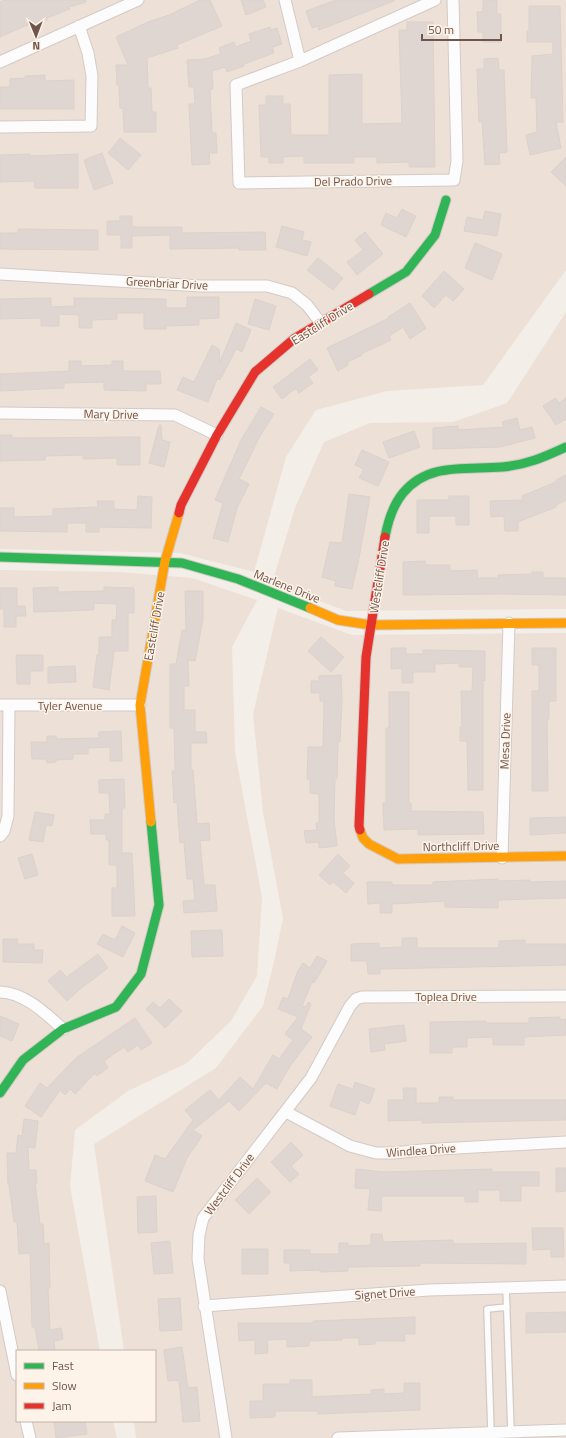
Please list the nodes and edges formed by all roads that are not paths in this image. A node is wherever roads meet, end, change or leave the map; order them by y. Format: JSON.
{"nodes":[{"id":1,"x":138,"y":0,"type":"edge"},
{"id":2,"x":285,"y":0,"type":"edge"},
{"id":3,"x":435,"y":0,"type":"edge"},
{"id":4,"x":453,"y":0,"type":"edge"},
{"id":5,"x":79,"y":26,"type":"junction"},
{"id":6,"x":300,"y":61,"type":"junction"},
{"id":7,"x":0,"y":62,"type":"edge"},
{"id":8,"x":0,"y":127,"type":"edge"},
{"id":9,"x":446,"y":200,"type":"dead end"},
{"id":10,"x":0,"y":274,"type":"edge"},
{"id":11,"x":320,"y":322,"type":"junction"},
{"id":12,"x":0,"y":413,"type":"edge"},
{"id":13,"x":217,"y":435,"type":"junction"},
{"id":14,"x":566,"y":448,"type":"edge"},
{"id":15,"x":0,"y":557,"type":"edge"},
{"id":16,"x":165,"y":561,"type":"junction"},
{"id":17,"x":509,"y":623,"type":"junction"},
{"id":18,"x":566,"y":623,"type":"edge"},
{"id":19,"x":371,"y":625,"type":"junction"},
{"id":20,"x":140,"y":704,"type":"junction"},
{"id":21,"x":4,"y":705,"type":"edge"},
{"id":22,"x":0,"y":836,"type":"edge"},
{"id":23,"x":363,"y":838,"type":"joint"},
{"id":24,"x":566,"y":856,"type":"edge"},
{"id":25,"x":502,"y":858,"type":"junction"},
{"id":26,"x":0,"y":992,"type":"edge"},
{"id":27,"x":566,"y":996,"type":"edge"},
{"id":28,"x":341,"y":1025,"type":"joint"},
{"id":29,"x":63,"y":1029,"type":"junction"},
{"id":30,"x":0,"y":1093,"type":"edge"},
{"id":31,"x":286,"y":1112,"type":"junction"},
{"id":32,"x":566,"y":1142,"type":"edge"},
{"id":33,"x":566,"y":1286,"type":"edge"},
{"id":34,"x":506,"y":1288,"type":"junction"},
{"id":35,"x":0,"y":1291,"type":"edge"},
{"id":36,"x":204,"y":1306,"type":"junction"},
{"id":37,"x":507,"y":1307,"type":"junction"},
{"id":38,"x":16,"y":1370,"type":"edge"},
{"id":39,"x":26,"y":1422,"type":"edge"},
{"id":40,"x":566,"y":1430,"type":"edge"},
{"id":41,"x":511,"y":1431,"type":"junction"},
{"id":42,"x":491,"y":1432,"type":"junction"},
{"id":43,"x":30,"y":1438,"type":"edge"},
{"id":44,"x":226,"y":1438,"type":"edge"},
{"id":45,"x":338,"y":1438,"type":"edge"}],
"edges":[{"from":1,"to":5,"type":"street"},
{"from":2,"to":6,"type":"street"},
{"from":3,"to":6,"type":"street","name":"Del Prado Drive"},
{"from":4,"to":6,"type":"street","name":"Del Prado Drive"},
{"from":5,"to":7,"type":"street"},
{"from":5,"to":8,"type":"street"},
{"from":9,"to":11,"type":"street","name":"Eastcliff Drive"},
{"from":10,"to":11,"type":"street","name":"Greenbriar Drive"},
{"from":11,"to":13,"type":"street","name":"Eastcliff Drive"},
{"from":12,"to":13,"type":"street","name":"Mary Drive"},
{"from":13,"to":16,"type":"street","name":"Eastcliff Drive"},
{"from":14,"to":19,"type":"street","name":"Westcliff Drive"},
{"from":15,"to":16,"type":"street","name":"Marlene Drive"},
{"from":16,"to":19,"type":"street","name":"Marlene Drive"},
{"from":16,"to":20,"type":"street","name":"Eastcliff Drive"},
{"from":17,"to":18,"type":"street","name":"Marlene Drive"},
{"from":17,"to":19,"type":"street","name":"Marlene Drive"},
{"from":17,"to":25,"type":"street","name":"Mesa Drive"},
{"from":19,"to":23,"type":"street","name":"Westcliff Drive"},
{"from":20,"to":21,"type":"street","name":"Tyler Avenue"},
{"from":20,"to":29,"type":"street","name":"Eastcliff Drive"},
{"from":21,"to":22,"type":"street"},
{"from":23,"to":25,"type":"street","name":"Northcliff Drive"},
{"from":24,"to":25,"type":"street","name":"Northcliff Drive"},
{"from":26,"to":29,"type":"street"},
{"from":27,"to":28,"type":"street","name":"Toplea Drive"},
{"from":28,"to":31,"type":"street","name":"Westcliff Drive"},
{"from":29,"to":30,"type":"street","name":"Eastcliff Drive"},
{"from":31,"to":32,"type":"street","name":"Windlea Drive"},
{"from":31,"to":36,"type":"street","name":"Westcliff Drive"},
{"from":33,"to":34,"type":"street","name":"Signet Drive"},
{"from":34,"to":36,"type":"street","name":"Signet Drive"},
{"from":34,"to":37,"type":"lane"},
{"from":35,"to":38,"type":"street"},
{"from":36,"to":44,"type":"street","name":"Westcliff Drive"},
{"from":37,"to":41,"type":"lane"},
{"from":37,"to":42,"type":"lane"},
{"from":39,"to":43,"type":"street"},
{"from":40,"to":41,"type":"street"},
{"from":41,"to":42,"type":"street"},
{"from":42,"to":45,"type":"street"}]}
